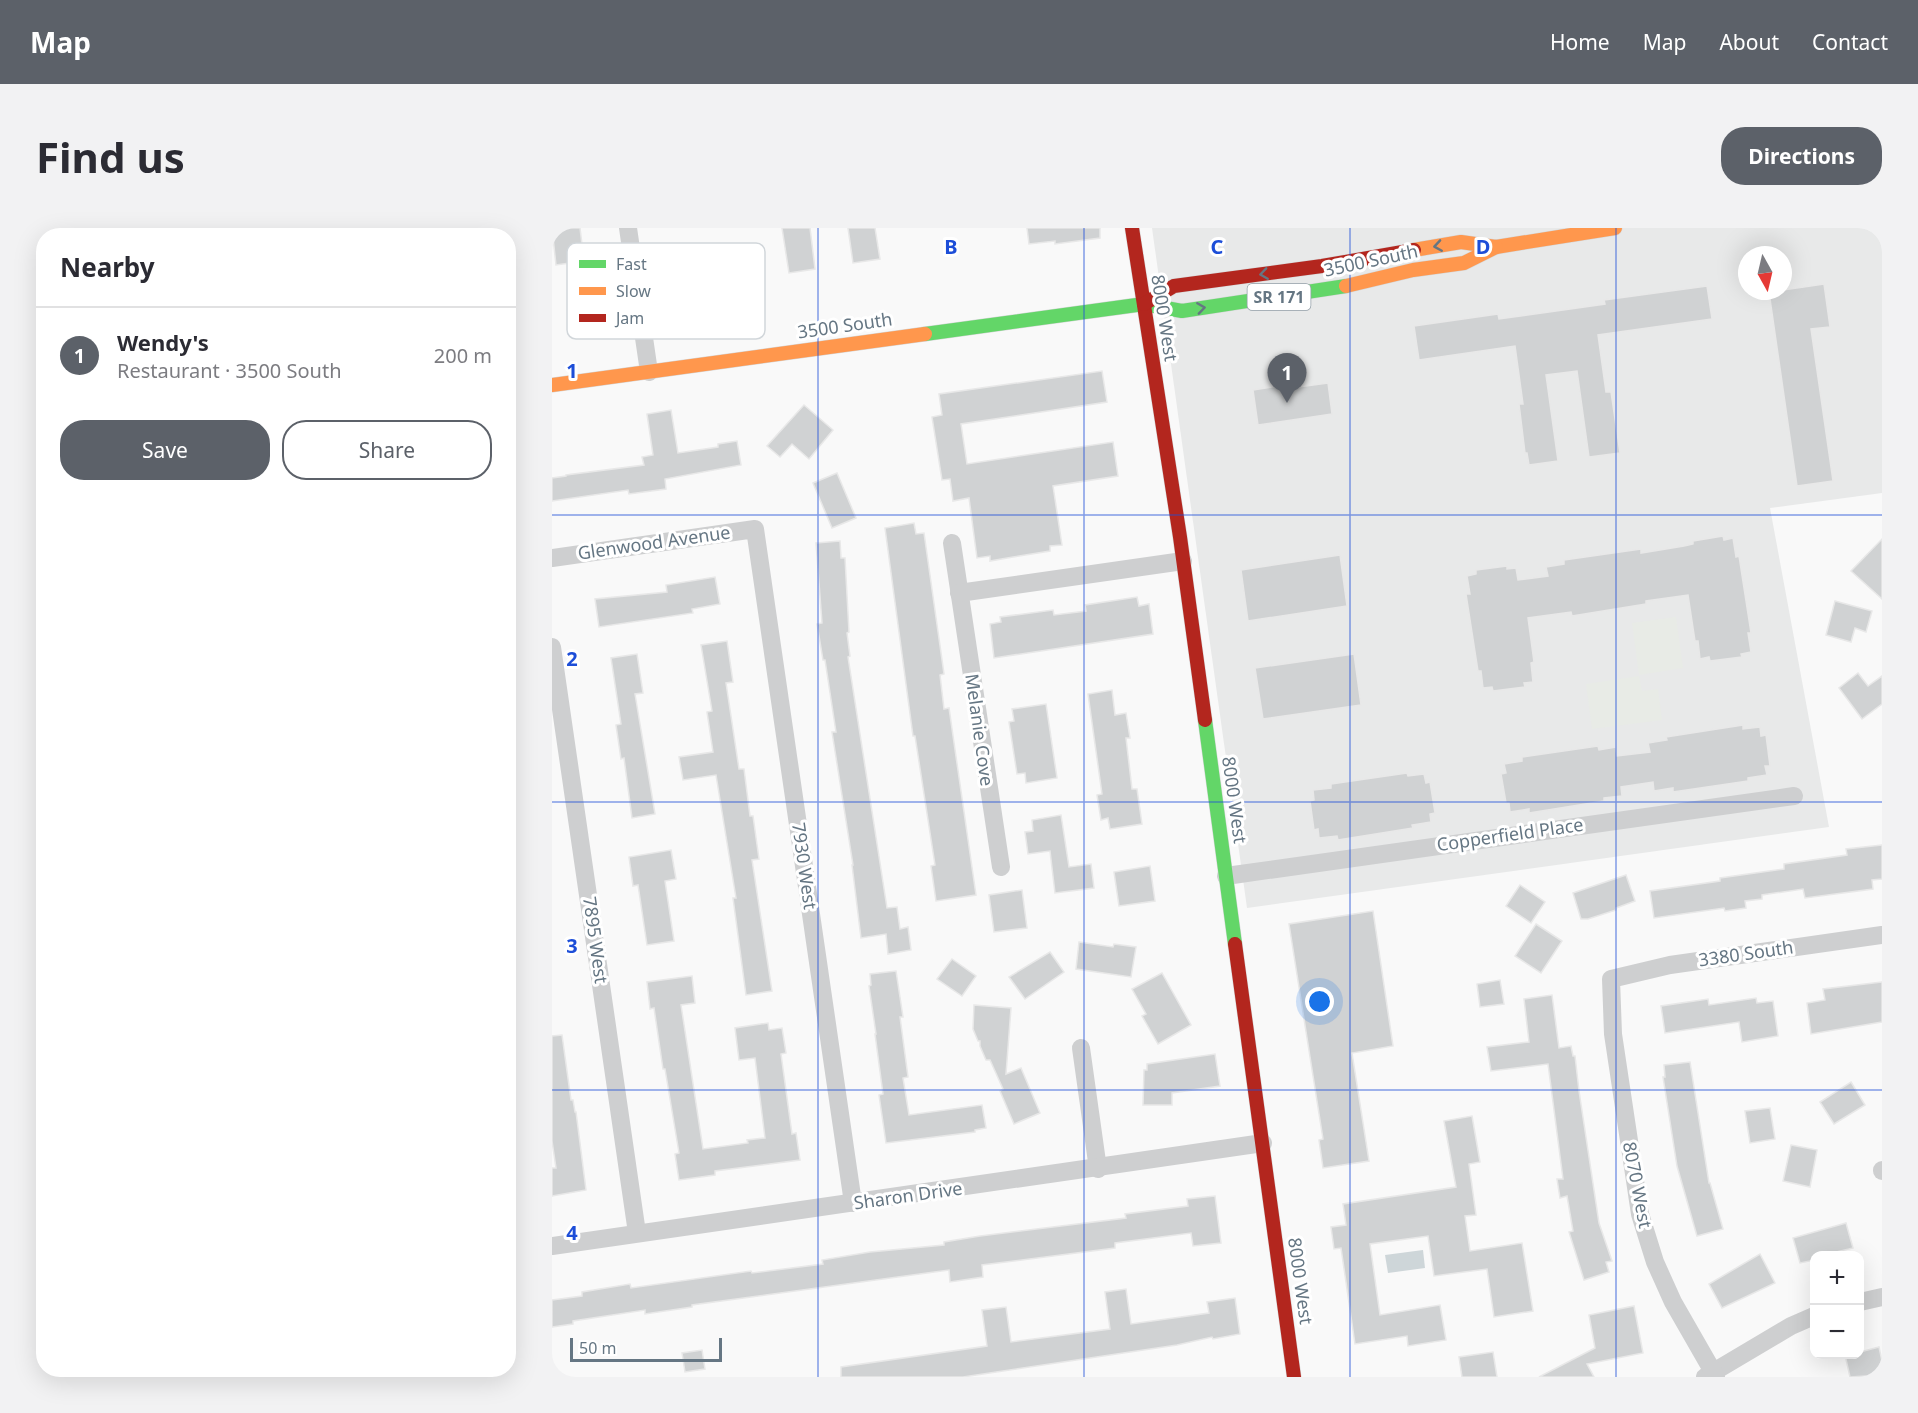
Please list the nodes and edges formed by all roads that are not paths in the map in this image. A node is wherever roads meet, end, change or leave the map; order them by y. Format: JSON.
{"nodes":[{"id":1,"x":628,"y":228,"type":"edge"},
{"id":2,"x":1132,"y":228,"type":"edge"},
{"id":3,"x":1615,"y":228,"type":"edge"},
{"id":4,"x":630,"y":243,"type":"edge"},
{"id":5,"x":1496,"y":247,"type":"junction"},
{"id":6,"x":1144,"y":303,"type":"junction"},
{"id":7,"x":644,"y":339,"type":"edge"},
{"id":8,"x":649,"y":372,"type":"junction"},
{"id":9,"x":552,"y":385,"type":"edge"},
{"id":10,"x":755,"y":529,"type":"joint"},
{"id":11,"x":952,"y":543,"type":"dead end"},
{"id":12,"x":552,"y":558,"type":"edge"},
{"id":13,"x":1183,"y":561,"type":"junction"},
{"id":14,"x":960,"y":593,"type":"junction"},
{"id":15,"x":552,"y":647,"type":"edge"},
{"id":16,"x":1794,"y":796,"type":"dead end"},
{"id":17,"x":1000,"y":867,"type":"dead end"},
{"id":18,"x":1226,"y":876,"type":"junction"},
{"id":19,"x":1882,"y":935,"type":"edge"},
{"id":20,"x":1611,"y":979,"type":"joint"},
{"id":21,"x":1081,"y":1048,"type":"dead end"},
{"id":22,"x":1263,"y":1143,"type":"junction"},
{"id":23,"x":1098,"y":1168,"type":"junction"},
{"id":24,"x":853,"y":1203,"type":"junction"},
{"id":25,"x":637,"y":1233,"type":"junction"},
{"id":26,"x":552,"y":1246,"type":"edge"},
{"id":27,"x":1882,"y":1297,"type":"edge"},
{"id":28,"x":1864,"y":1301,"type":"edge"},
{"id":29,"x":1810,"y":1318,"type":"edge"},
{"id":30,"x":1711,"y":1376,"type":"edge"},
{"id":31,"x":1294,"y":1377,"type":"edge"}],
"edges":[{"from":1,"to":4,"type":"street"},
{"from":2,"to":6,"type":"main road","name":"8000 West"},
{"from":3,"to":5,"type":"main road","name":"3500 South","number":"SR 171"},
{"from":5,"to":6,"type":"main road","name":"3500 South","number":"SR 171","one_way":true},
{"from":6,"to":5,"type":"main road","name":"3500 South","number":"SR 171","one_way":true},
{"from":6,"to":8,"type":"main road","name":"3500 South","number":"SR 171"},
{"from":6,"to":13,"type":"main road","name":"8000 West"},
{"from":7,"to":8,"type":"street"},
{"from":8,"to":9,"type":"main road","name":"3500 South","number":"SR 171"},
{"from":10,"to":12,"type":"street","name":"Glenwood Avenue"},
{"from":10,"to":24,"type":"street","name":"7930 West"},
{"from":11,"to":14,"type":"street","name":"Melanie Cove"},
{"from":13,"to":14,"type":"street"},
{"from":13,"to":18,"type":"main road","name":"8000 West"},
{"from":14,"to":17,"type":"street","name":"Melanie Cove"},
{"from":15,"to":25,"type":"street","name":"7895 West"},
{"from":16,"to":18,"type":"street","name":"Copperfield Place"},
{"from":18,"to":22,"type":"main road","name":"8000 West"},
{"from":19,"to":20,"type":"street","name":"3380 South"},
{"from":20,"to":30,"type":"street","name":"8070 West"},
{"from":21,"to":23,"type":"street"},
{"from":22,"to":23,"type":"street","name":"Sharon Drive"},
{"from":22,"to":31,"type":"main road","name":"8000 West"},
{"from":23,"to":24,"type":"street","name":"Sharon Drive"},
{"from":24,"to":25,"type":"street","name":"Sharon Drive"},
{"from":25,"to":26,"type":"street","name":"Sharon Drive"},
{"from":27,"to":28,"type":"street"},
{"from":29,"to":30,"type":"street"}]}
